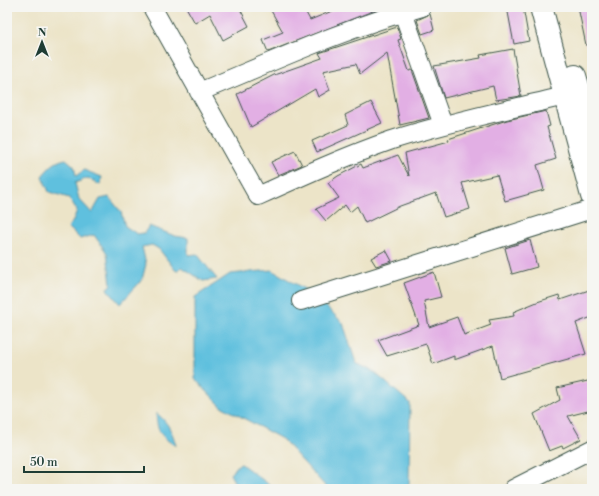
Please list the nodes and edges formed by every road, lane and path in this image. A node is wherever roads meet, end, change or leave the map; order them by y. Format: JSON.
{"nodes":[{"id":1,"x":152,"y":7,"type":"edge"},
{"id":2,"x":422,"y":7,"type":"edge"},
{"id":3,"x":541,"y":7,"type":"edge"},
{"id":4,"x":556,"y":7,"type":"edge"},
{"id":5,"x":402,"y":10,"type":"edge"},
{"id":6,"x":199,"y":92,"type":"junction"},
{"id":7,"x":579,"y":93,"type":"edge"},
{"id":8,"x":444,"y":125,"type":"junction"},
{"id":9,"x":592,"y":132,"type":"edge"},
{"id":10,"x":592,"y":196,"type":"edge"},
{"id":11,"x":592,"y":209,"type":"edge"},
{"id":12,"x":301,"y":301,"type":"dead end"},
{"id":13,"x":592,"y":449,"type":"edge"},
{"id":14,"x":513,"y":489,"type":"edge"}],
"edges":[{"from":1,"to":6,"type":"street"},
{"from":2,"to":5,"type":"street"},
{"from":3,"to":7,"type":"street"},
{"from":4,"to":7,"type":"street"},
{"from":5,"to":6,"type":"street"},
{"from":5,"to":8,"type":"street"},
{"from":6,"to":8,"type":"street"},
{"from":7,"to":8,"type":"street"},
{"from":7,"to":9,"type":"street"},
{"from":7,"to":10,"type":"street"},
{"from":11,"to":12,"type":"street"},
{"from":13,"to":14,"type":"street"}]}
